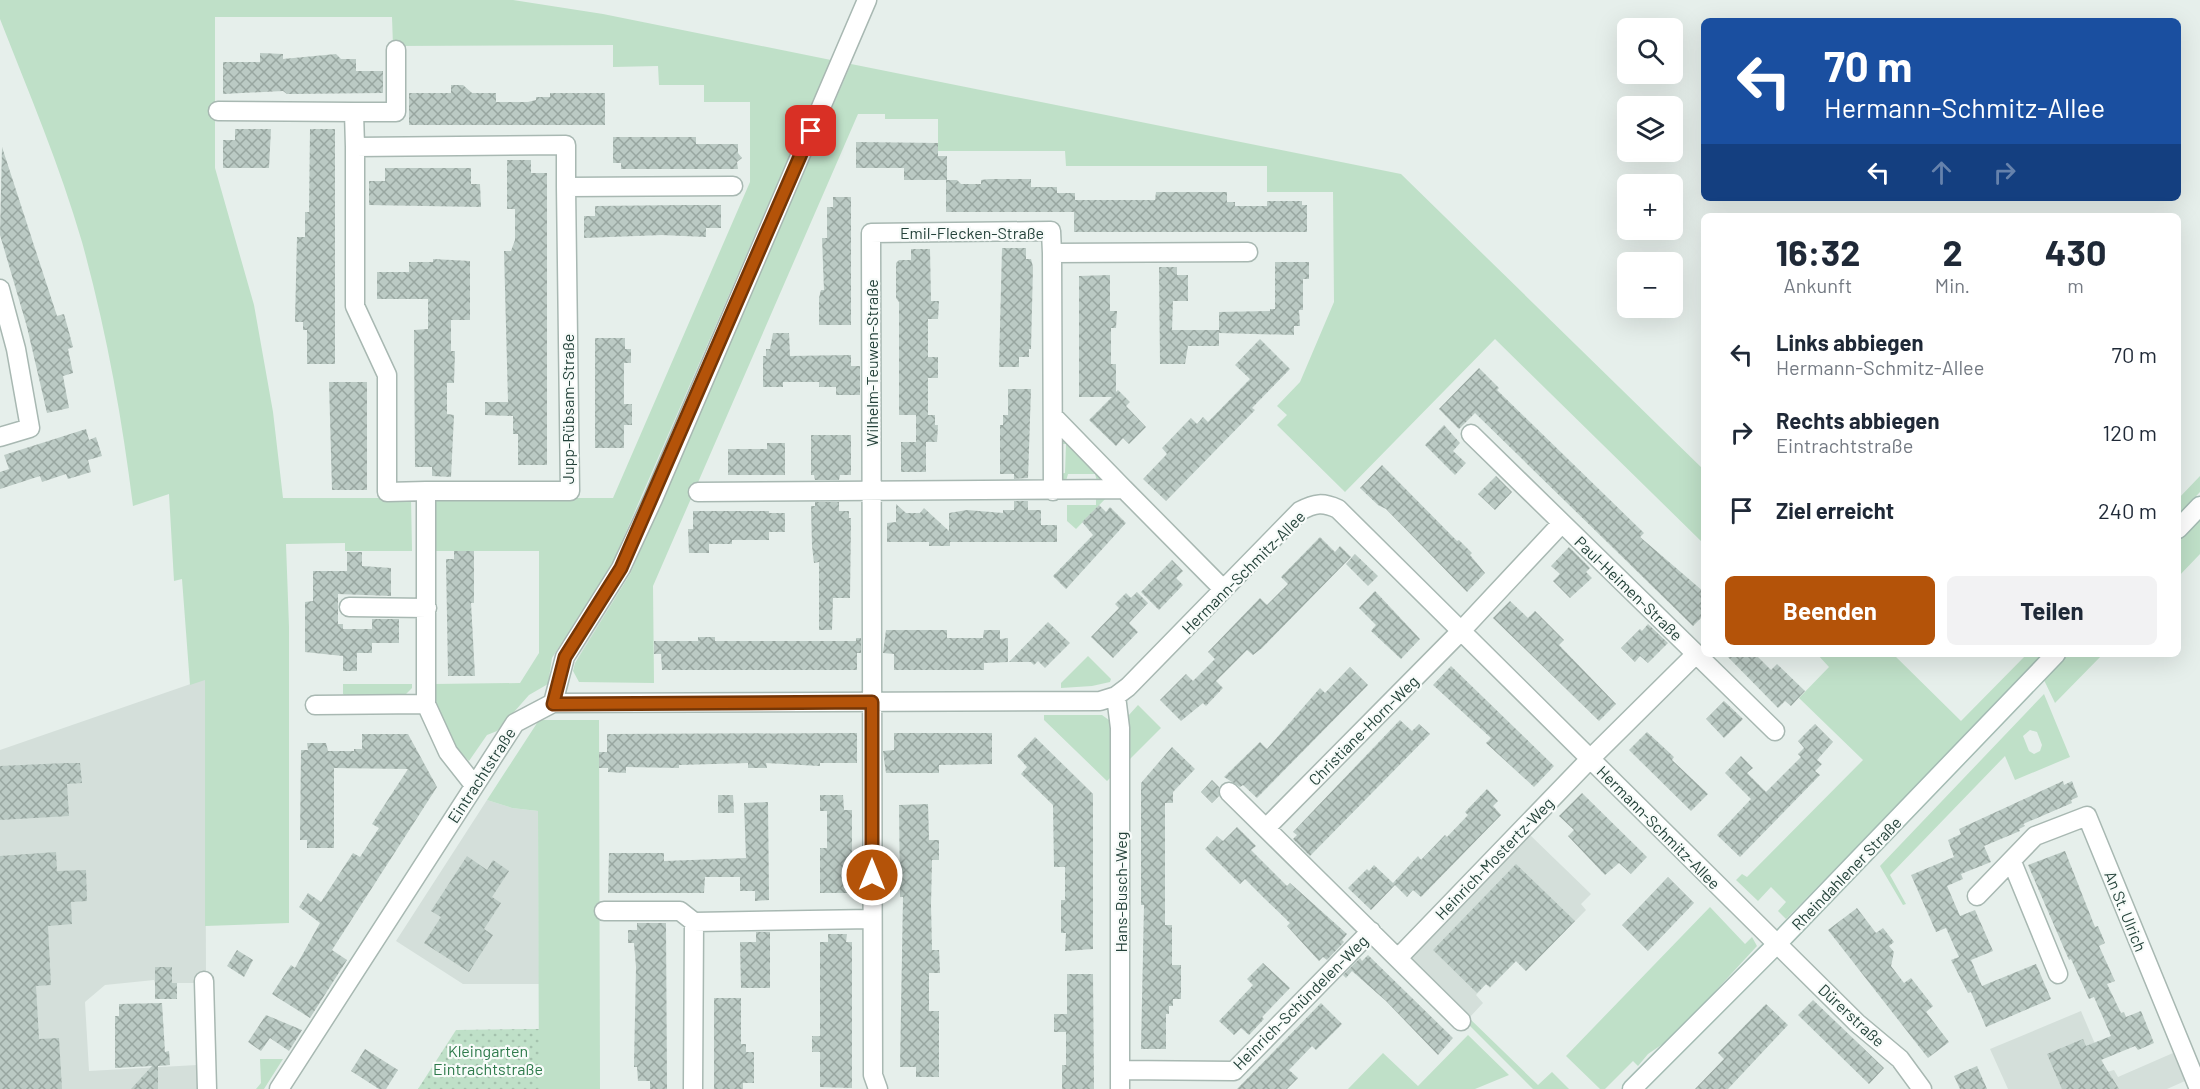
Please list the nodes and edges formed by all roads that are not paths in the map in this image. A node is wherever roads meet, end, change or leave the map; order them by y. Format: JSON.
{"nodes":[{"id":1,"x":867,"y":0,"type":"edge"},
{"id":2,"x":396,"y":50,"type":"dead end"},
{"id":3,"x":218,"y":111,"type":"dead end"},
{"id":4,"x":354,"y":112,"type":"junction"},
{"id":5,"x":355,"y":147,"type":"junction"},
{"id":6,"x":733,"y":186,"type":"dead end"},
{"id":7,"x":566,"y":187,"type":"junction"},
{"id":8,"x":871,"y":233,"type":"joint"},
{"id":9,"x":1248,"y":252,"type":"dead end"},
{"id":10,"x":1052,"y":253,"type":"junction"},
{"id":11,"x":0,"y":289,"type":"edge"},
{"id":12,"x":1053,"y":416,"type":"junction"},
{"id":13,"x":1471,"y":434,"type":"dead end"},
{"id":14,"x":0,"y":437,"type":"edge"},
{"id":15,"x":1124,"y":489,"type":"junction"},
{"id":16,"x":426,"y":491,"type":"junction"},
{"id":17,"x":1053,"y":491,"type":"junction"},
{"id":18,"x":698,"y":492,"type":"dead end"},
{"id":19,"x":871,"y":492,"type":"junction"},
{"id":20,"x":2200,"y":506,"type":"edge"},
{"id":21,"x":1562,"y":523,"type":"junction"},
{"id":22,"x":2181,"y":526,"type":"edge"},
{"id":23,"x":1223,"y":589,"type":"junction"},
{"id":24,"x":349,"y":607,"type":"dead end"},
{"id":25,"x":427,"y":608,"type":"junction"},
{"id":26,"x":1461,"y":631,"type":"junction"},
{"id":27,"x":1696,"y":654,"type":"junction"},
{"id":28,"x":2053,"y":657,"type":"edge"},
{"id":29,"x":1116,"y":696,"type":"junction"},
{"id":30,"x":872,"y":702,"type":"junction"},
{"id":31,"x":426,"y":704,"type":"junction"},
{"id":32,"x":553,"y":704,"type":"junction"},
{"id":33,"x":315,"y":705,"type":"dead end"},
{"id":34,"x":1775,"y":731,"type":"dead end"},
{"id":35,"x":1590,"y":759,"type":"junction"},
{"id":36,"x":474,"y":785,"type":"junction"},
{"id":37,"x":1229,"y":792,"type":"dead end"},
{"id":38,"x":1266,"y":828,"type":"junction"},
{"id":39,"x":2012,"y":862,"type":"junction"},
{"id":40,"x":1977,"y":896,"type":"dead end"},
{"id":41,"x":604,"y":911,"type":"dead end"},
{"id":42,"x":872,"y":919,"type":"junction"},
{"id":43,"x":694,"y":922,"type":"junction"},
{"id":44,"x":1371,"y":931,"type":"junction"},
{"id":45,"x":1778,"y":943,"type":"junction"},
{"id":46,"x":1398,"y":958,"type":"junction"},
{"id":47,"x":2058,"y":975,"type":"dead end"},
{"id":48,"x":204,"y":981,"type":"dead end"},
{"id":49,"x":1461,"y":1021,"type":"dead end"},
{"id":50,"x":1120,"y":1070,"type":"junction"},
{"id":51,"x":207,"y":1089,"type":"edge"},
{"id":52,"x":279,"y":1089,"type":"edge"},
{"id":53,"x":693,"y":1089,"type":"edge"},
{"id":54,"x":878,"y":1089,"type":"edge"},
{"id":55,"x":1120,"y":1089,"type":"edge"},
{"id":56,"x":1632,"y":1089,"type":"edge"},
{"id":57,"x":1922,"y":1089,"type":"edge"},
{"id":58,"x":2199,"y":1089,"type":"edge"}],
"edges":[{"from":1,"to":32,"type":"street"},
{"from":2,"to":4,"type":"street"},
{"from":3,"to":4,"type":"street"},
{"from":4,"to":5,"type":"street","name":"Jupp-Rübsam-Straße"},
{"from":5,"to":7,"type":"street","name":"Jupp-Rübsam-Straße"},
{"from":5,"to":16,"type":"street","name":"Jupp-Rübsam-Straße"},
{"from":6,"to":7,"type":"street"},
{"from":7,"to":16,"type":"street","name":"Jupp-Rübsam-Straße"},
{"from":8,"to":10,"type":"street","name":"Emil-Flecken-Straße"},
{"from":8,"to":19,"type":"street","name":"Wilhelm-Teuwen-Straße"},
{"from":9,"to":10,"type":"street","name":"Emil-Flecken-Straße"},
{"from":10,"to":12,"type":"street","name":"Emil-Flecken-Straße"},
{"from":11,"to":14,"type":"street"},
{"from":12,"to":15,"type":"street"},
{"from":12,"to":17,"type":"street","name":"Emil-Flecken-Straße"},
{"from":13,"to":21,"type":"street","name":"Paul-Heimen-Straße"},
{"from":15,"to":17,"type":"street"},
{"from":15,"to":23,"type":"street"},
{"from":16,"to":25,"type":"street"},
{"from":17,"to":19,"type":"street"},
{"from":18,"to":19,"type":"street"},
{"from":19,"to":30,"type":"street","name":"Wilhelm-Teuwen-Straße"},
{"from":20,"to":22,"type":"street"},
{"from":21,"to":26,"type":"street","name":"Paul-Heimen-Straße"},
{"from":21,"to":27,"type":"street","name":"Paul-Heimen-Straße"},
{"from":23,"to":26,"type":"street","name":"Hermann-Schmitz-Allee"},
{"from":23,"to":29,"type":"street","name":"Hermann-Schmitz-Allee"},
{"from":24,"to":25,"type":"street"},
{"from":25,"to":31,"type":"street"},
{"from":26,"to":35,"type":"street","name":"Hermann-Schmitz-Allee"},
{"from":26,"to":38,"type":"street","name":"Christiane-Horn-Weg"},
{"from":27,"to":34,"type":"street","name":"Paul-Heimen-Straße"},
{"from":27,"to":35,"type":"street","name":"Paul-Heimen-Straße"},
{"from":28,"to":45,"type":"street","name":"Rheindahlener Straße"},
{"from":29,"to":30,"type":"street"},
{"from":29,"to":50,"type":"street","name":"Hans-Busch-Weg"},
{"from":30,"to":32,"type":"street"},
{"from":30,"to":42,"type":"street","name":"Wilhelm-Teuwen-Straße"},
{"from":31,"to":33,"type":"street"},
{"from":31,"to":36,"type":"street"},
{"from":32,"to":36,"type":"street","name":"Eintrachtstraße"},
{"from":35,"to":45,"type":"street","name":"Hermann-Schmitz-Allee"},
{"from":35,"to":46,"type":"street","name":"Heinrich-Mostertz-Weg"},
{"from":36,"to":52,"type":"street","name":"Eintrachtstraße"},
{"from":37,"to":38,"type":"street","name":"Heinrich-Schündelen-Weg"},
{"from":38,"to":44,"type":"street","name":"Heinrich-Schündelen-Weg"},
{"from":39,"to":40,"type":"street","name":"An St. Ulrich"},
{"from":39,"to":47,"type":"street"},
{"from":39,"to":58,"type":"street","name":"An St. Ulrich"},
{"from":41,"to":43,"type":"street"},
{"from":42,"to":43,"type":"street"},
{"from":42,"to":54,"type":"street","name":"Wilhelm-Teuwen-Straße"},
{"from":43,"to":53,"type":"street"},
{"from":44,"to":46,"type":"street","name":"Heinrich-Schündelen-Weg"},
{"from":44,"to":50,"type":"street","name":"Heinrich-Schündelen-Weg"},
{"from":45,"to":56,"type":"street","name":"Rheindahlener Straße"},
{"from":45,"to":57,"type":"street","name":"Dürerstraße"},
{"from":46,"to":49,"type":"street","name":"Heinrich-Schündelen-Weg"},
{"from":48,"to":51,"type":"street"},
{"from":50,"to":55,"type":"street","name":"Hans-Busch-Weg"}]}
